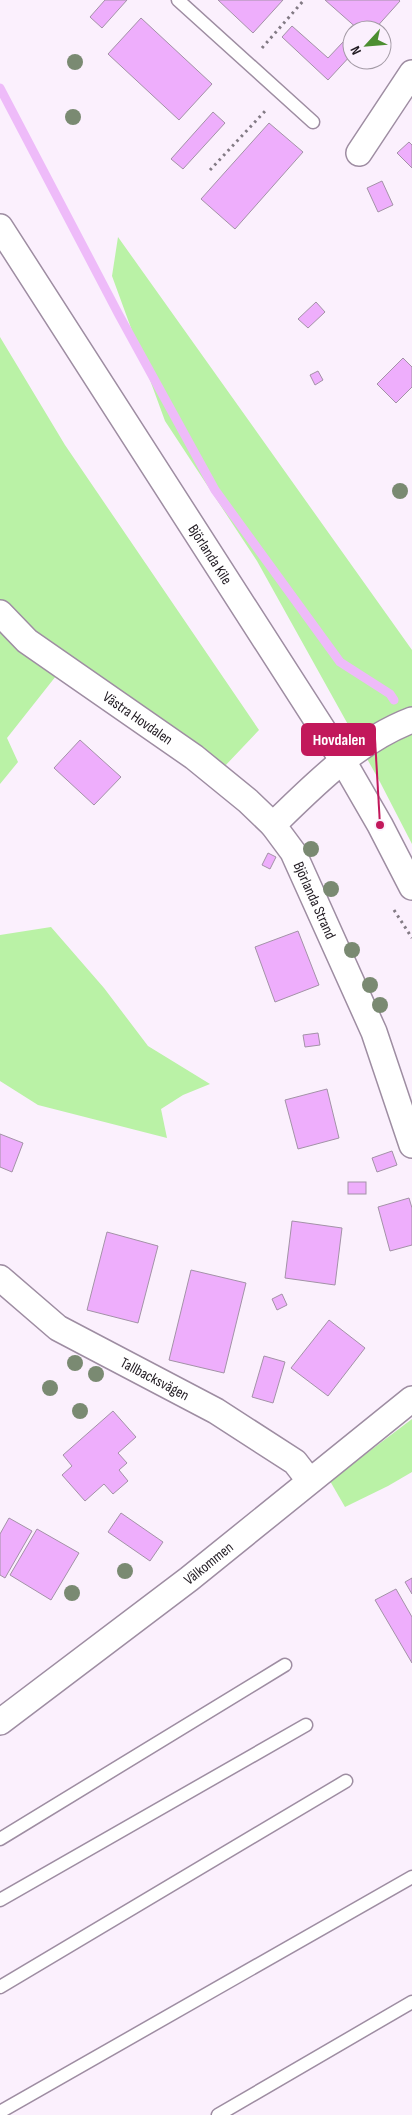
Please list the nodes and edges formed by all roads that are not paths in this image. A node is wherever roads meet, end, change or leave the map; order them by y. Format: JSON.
{"nodes":[{"id":1,"x":178,"y":0,"type":"edge"},
{"id":2,"x":412,"y":73,"type":"edge"},
{"id":3,"x":313,"y":122,"type":"dead end"},
{"id":4,"x":359,"y":153,"type":"dead end"},
{"id":5,"x":0,"y":227,"type":"edge"},
{"id":6,"x":0,"y":614,"type":"edge"},
{"id":7,"x":412,"y":720,"type":"edge"},
{"id":8,"x":343,"y":761,"type":"junction"},
{"id":9,"x":273,"y":825,"type":"junction"},
{"id":10,"x":412,"y":887,"type":"edge"},
{"id":11,"x":412,"y":1145,"type":"edge"},
{"id":12,"x":0,"y":1278,"type":"edge"},
{"id":13,"x":412,"y":1399,"type":"edge"},
{"id":14,"x":309,"y":1480,"type":"junction"},
{"id":15,"x":285,"y":1666,"type":"dead end"},
{"id":16,"x":0,"y":1722,"type":"edge"},
{"id":17,"x":306,"y":1725,"type":"dead end"},
{"id":18,"x":346,"y":1781,"type":"dead end"},
{"id":19,"x":0,"y":1839,"type":"edge"},
{"id":20,"x":412,"y":1877,"type":"edge"},
{"id":21,"x":0,"y":1900,"type":"edge"},
{"id":22,"x":0,"y":1988,"type":"edge"},
{"id":23,"x":412,"y":2002,"type":"edge"},
{"id":24,"x":0,"y":2112,"type":"edge"},
{"id":25,"x":218,"y":2115,"type":"edge"}],
"edges":[{"from":1,"to":3,"type":"lane"},
{"from":2,"to":4,"type":"street"},
{"from":5,"to":8,"type":"street","name":"Björlanda Kile"},
{"from":6,"to":9,"type":"street","name":"Västra Hovdalen"},
{"from":7,"to":8,"type":"street"},
{"from":8,"to":9,"type":"street"},
{"from":8,"to":10,"type":"street","name":"Björlanda Kile"},
{"from":9,"to":11,"type":"street","name":"Björlanda Strand"},
{"from":12,"to":14,"type":"street","name":"Tallbacksvägen"},
{"from":13,"to":14,"type":"street","name":"Välkommen"},
{"from":14,"to":16,"type":"street","name":"Välkommen"},
{"from":15,"to":19,"type":"lane"},
{"from":17,"to":21,"type":"lane"},
{"from":18,"to":22,"type":"lane"},
{"from":20,"to":24,"type":"lane"},
{"from":23,"to":25,"type":"lane"}]}
